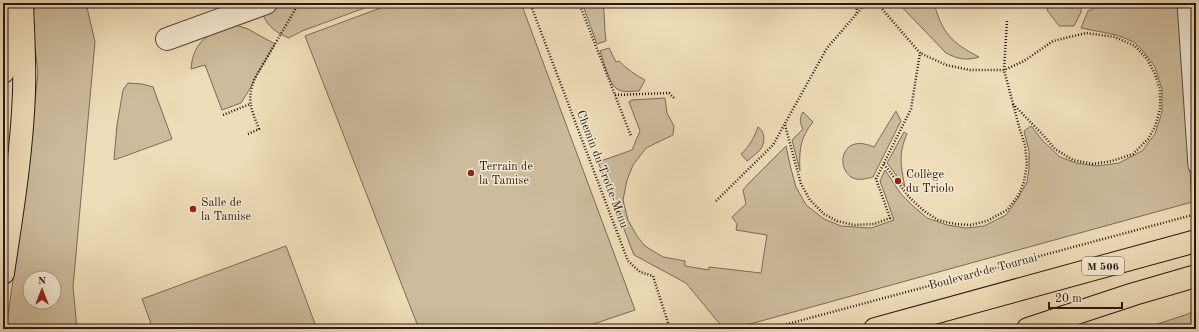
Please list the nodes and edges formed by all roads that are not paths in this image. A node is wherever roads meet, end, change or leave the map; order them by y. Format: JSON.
{"nodes":[{"id":1,"x":15,"y":3,"type":"edge"},
{"id":2,"x":22,"y":3,"type":"edge"},
{"id":3,"x":266,"y":3,"type":"edge"},
{"id":4,"x":1185,"y":3,"type":"edge"},
{"id":5,"x":167,"y":39,"type":"dead end"},
{"id":6,"x":3,"y":72,"type":"edge"},
{"id":7,"x":1196,"y":166,"type":"edge"},
{"id":8,"x":1196,"y":241,"type":"edge"},
{"id":9,"x":3,"y":273,"type":"edge"},
{"id":10,"x":1196,"y":276,"type":"edge"},
{"id":11,"x":1068,"y":323,"type":"edge"},
{"id":12,"x":875,"y":329,"type":"edge"},
{"id":13,"x":1028,"y":329,"type":"edge"}],
"edges":[{"from":1,"to":6,"type":"main road"},
{"from":2,"to":9,"type":"main road"},
{"from":3,"to":5,"type":"street"},
{"from":4,"to":7,"type":"lane"},
{"from":8,"to":12,"type":"main road","number":"M 506"},
{"from":10,"to":11,"type":"main road"},
{"from":11,"to":13,"type":"main road"}]}
